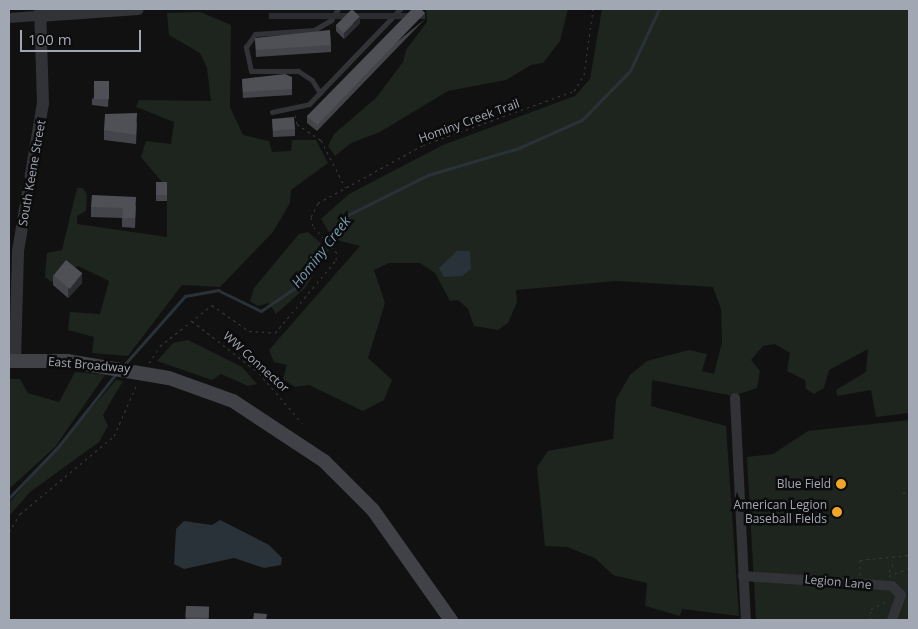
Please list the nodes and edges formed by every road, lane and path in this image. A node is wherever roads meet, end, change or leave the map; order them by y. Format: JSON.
{"nodes":[{"id":1,"x":138,"y":9,"type":"edge"},
{"id":2,"x":338,"y":9,"type":"edge"},
{"id":3,"x":400,"y":9,"type":"edge"},
{"id":4,"x":593,"y":9,"type":"edge"},
{"id":5,"x":40,"y":12,"type":"edge"},
{"id":6,"x":9,"y":18,"type":"edge"},
{"id":7,"x":320,"y":93,"type":"junction"},
{"id":8,"x":294,"y":110,"type":"junction"},
{"id":9,"x":272,"y":112,"type":"dead end"},
{"id":10,"x":345,"y":188,"type":"junction"},
{"id":11,"x":332,"y":246,"type":"dead end"},
{"id":12,"x":192,"y":320,"type":"dead end"},
{"id":13,"x":12,"y":361,"type":"edge"},
{"id":14,"x":735,"y":398,"type":"dead end"},
{"id":15,"x":302,"y":423,"type":"dead end"},
{"id":16,"x":909,"y":492,"type":"edge"},
{"id":17,"x":903,"y":493,"type":"dead end"},
{"id":18,"x":909,"y":555,"type":"edge"},
{"id":19,"x":896,"y":559,"type":"junction"},
{"id":20,"x":909,"y":568,"type":"edge"},
{"id":21,"x":889,"y":573,"type":"junction"},
{"id":22,"x":743,"y":576,"type":"junction"},
{"id":23,"x":860,"y":584,"type":"junction"},
{"id":24,"x":888,"y":586,"type":"junction"},
{"id":25,"x":900,"y":593,"type":"junction"},
{"id":26,"x":451,"y":620,"type":"edge"},
{"id":27,"x":746,"y":620,"type":"edge"},
{"id":28,"x":870,"y":620,"type":"edge"},
{"id":29,"x":892,"y":620,"type":"edge"}],
"edges":[{"from":1,"to":5,"type":"street"},
{"from":2,"to":7,"type":"lane"},
{"from":3,"to":7,"type":"lane"},
{"from":4,"to":10,"type":"path","name":"Hominy Creek Trail"},
{"from":5,"to":6,"type":"street"},
{"from":5,"to":13,"type":"street","name":"South Keene Street"},
{"from":7,"to":8,"type":"lane"},
{"from":8,"to":9,"type":"lane"},
{"from":8,"to":10,"type":"path"},
{"from":10,"to":11,"type":"path","name":"Hominy Creek Trail"},
{"from":12,"to":15,"type":"path","name":"WW Connector"},
{"from":13,"to":26,"type":"main road","name":"East Broadway","bridge":true},
{"from":14,"to":22,"type":"street"},
{"from":16,"to":17,"type":"path"},
{"from":18,"to":19,"type":"path"},
{"from":19,"to":21,"type":"path"},
{"from":19,"to":23,"type":"path"},
{"from":20,"to":21,"type":"path"},
{"from":21,"to":24,"type":"path"},
{"from":22,"to":23,"type":"street","name":"Legion Lane"},
{"from":22,"to":27,"type":"street"},
{"from":23,"to":24,"type":"street","name":"Legion Lane"},
{"from":24,"to":25,"type":"street","name":"Legion Lane"},
{"from":25,"to":28,"type":"path"},
{"from":25,"to":29,"type":"street"}]}
